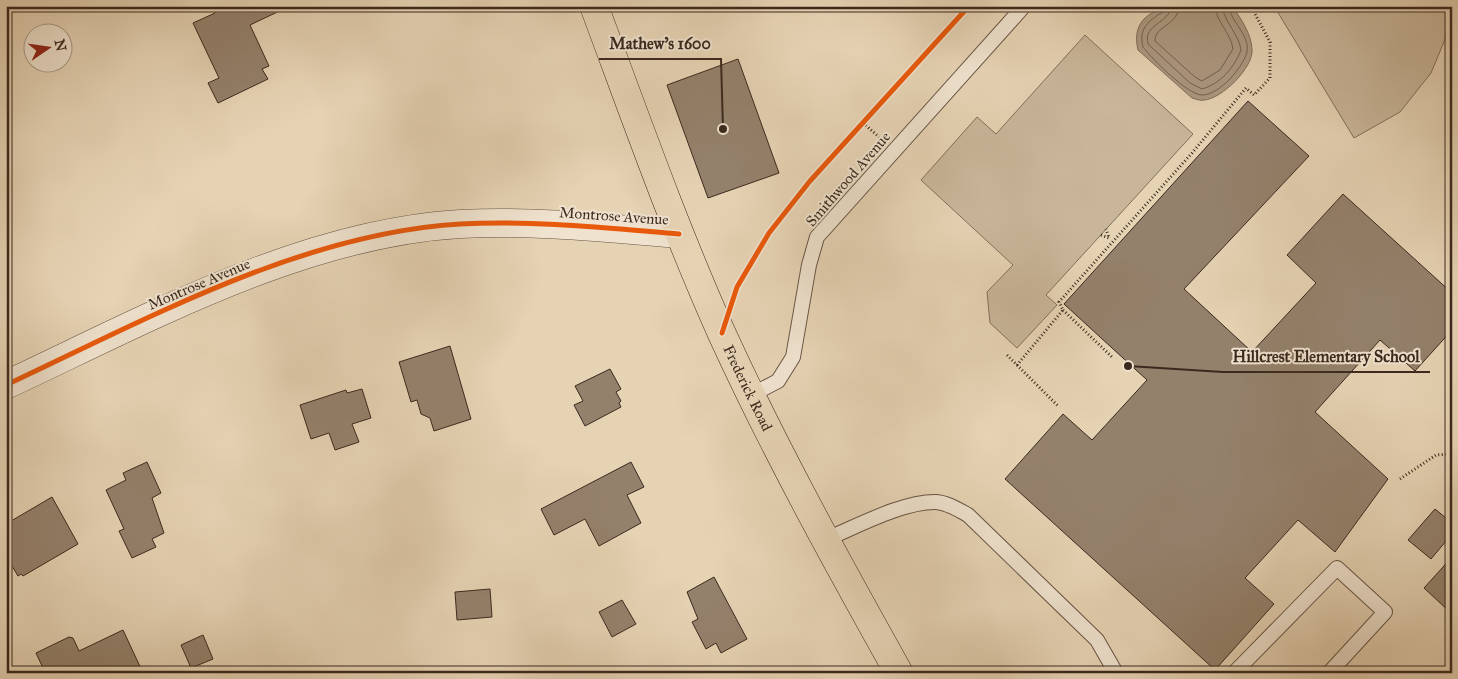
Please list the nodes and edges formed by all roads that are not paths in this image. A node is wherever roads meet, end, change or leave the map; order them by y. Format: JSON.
{"nodes":[{"id":1,"x":594,"y":6,"type":"edge"},
{"id":2,"x":1024,"y":6,"type":"edge"},
{"id":3,"x":679,"y":234,"type":"junction"},
{"id":4,"x":6,"y":385,"type":"edge"},
{"id":5,"x":751,"y":395,"type":"junction"},
{"id":6,"x":824,"y":540,"type":"junction"},
{"id":7,"x":899,"y":673,"type":"edge"},
{"id":8,"x":1116,"y":673,"type":"edge"},
{"id":9,"x":1234,"y":673,"type":"edge"},
{"id":10,"x":1329,"y":673,"type":"edge"}],
"edges":[{"from":1,"to":3,"type":"main road","name":"Frederick Road"},
{"from":2,"to":5,"type":"lane","name":"Smithwood Avenue"},
{"from":3,"to":4,"type":"street","name":"Montrose Avenue"},
{"from":3,"to":5,"type":"main road","name":"Frederick Road"},
{"from":5,"to":6,"type":"main road","name":"Frederick Road"},
{"from":6,"to":7,"type":"main road","name":"Frederick Road"},
{"from":6,"to":8,"type":"lane"},
{"from":9,"to":10,"type":"lane"}]}
